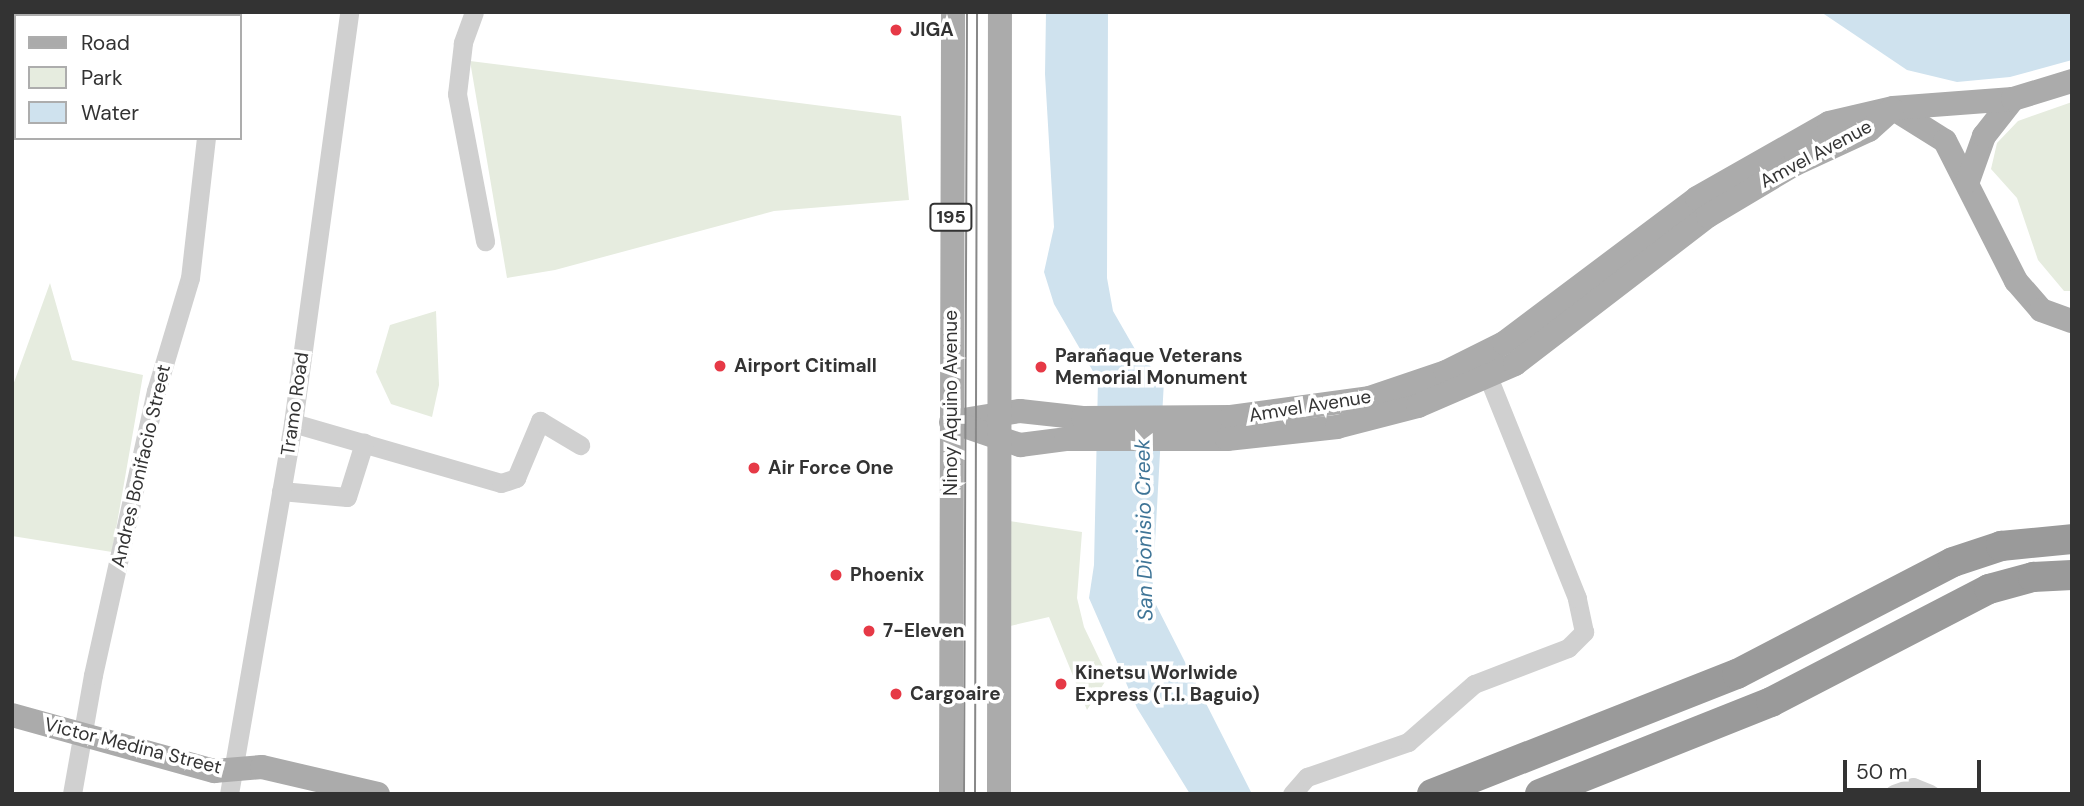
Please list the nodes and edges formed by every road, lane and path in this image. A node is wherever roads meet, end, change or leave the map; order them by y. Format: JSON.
{"nodes":[{"id":1,"x":349,"y":12,"type":"edge"},
{"id":2,"x":474,"y":12,"type":"edge"},
{"id":3,"x":953,"y":12,"type":"edge"},
{"id":4,"x":1000,"y":12,"type":"edge"},
{"id":5,"x":2072,"y":81,"type":"edge"},
{"id":6,"x":2013,"y":99,"type":"junction"},
{"id":7,"x":1893,"y":108,"type":"junction"},
{"id":8,"x":206,"y":140,"type":"edge"},
{"id":9,"x":1968,"y":181,"type":"junction"},
{"id":10,"x":485,"y":241,"type":"dead end"},
{"id":11,"x":2072,"y":321,"type":"edge"},
{"id":12,"x":1484,"y":368,"type":"junction"},
{"id":13,"x":951,"y":422,"type":"junction"},
{"id":14,"x":293,"y":423,"type":"junction"},
{"id":15,"x":1000,"y":426,"type":"junction"},
{"id":16,"x":1074,"y":428,"type":"junction"},
{"id":17,"x":364,"y":443,"type":"junction"},
{"id":18,"x":580,"y":445,"type":"dead end"},
{"id":19,"x":281,"y":491,"type":"junction"},
{"id":20,"x":2072,"y":539,"type":"edge"},
{"id":21,"x":2072,"y":575,"type":"edge"},
{"id":22,"x":12,"y":715,"type":"edge"},
{"id":23,"x":81,"y":733,"type":"junction"},
{"id":24,"x":231,"y":782,"type":"edge"},
{"id":25,"x":72,"y":794,"type":"edge"},
{"id":26,"x":378,"y":794,"type":"edge"},
{"id":27,"x":951,"y":794,"type":"edge"},
{"id":28,"x":999,"y":794,"type":"edge"},
{"id":29,"x":1292,"y":794,"type":"edge"},
{"id":30,"x":1432,"y":794,"type":"edge"},
{"id":31,"x":1539,"y":794,"type":"edge"},
{"id":32,"x":1894,"y":794,"type":"edge"},
{"id":33,"x":1930,"y":794,"type":"edge"}],
"edges":[{"from":1,"to":14,"type":"street","name":"Tramo Road"},
{"from":2,"to":10,"type":"street"},
{"from":3,"to":13,"type":"main road","name":"Ninoy Aquino Avenue","number":"195"},
{"from":4,"to":15,"type":"main road","number":"195"},
{"from":5,"to":6,"type":"main road"},
{"from":6,"to":7,"type":"main road"},
{"from":6,"to":9,"type":"main road"},
{"from":7,"to":9,"type":"main road"},
{"from":7,"to":12,"type":"main road","name":"Amvel Avenue"},
{"from":8,"to":23,"type":"street","name":"Andres Bonifacio Street"},
{"from":9,"to":11,"type":"main road"},
{"from":12,"to":16,"type":"main road","name":"Amvel Avenue"},
{"from":12,"to":29,"type":"street"},
{"from":13,"to":15,"type":"main road","name":"Amvel Avenue"},
{"from":13,"to":27,"type":"main road","name":"Ninoy Aquino Avenue","number":"195"},
{"from":14,"to":17,"type":"street"},
{"from":14,"to":19,"type":"street","name":"Tramo Road"},
{"from":15,"to":16,"type":"main road","name":"Amvel Avenue"},
{"from":15,"to":16,"type":"main road","name":"Amvel Avenue"},
{"from":15,"to":28,"type":"main road","number":"195"},
{"from":17,"to":18,"type":"street"},
{"from":17,"to":19,"type":"street"},
{"from":19,"to":24,"type":"street","name":"Tramo Road"},
{"from":20,"to":30,"type":"highway"},
{"from":21,"to":31,"type":"highway"},
{"from":22,"to":23,"type":"main road","name":"Victor Medina Street"},
{"from":23,"to":24,"type":"main road","name":"Victor Medina Street"},
{"from":23,"to":25,"type":"street","name":"Andres Bonifacio Street"},
{"from":24,"to":26,"type":"main road","name":"Victor Medina Street"},
{"from":32,"to":33,"type":"street"}]}
